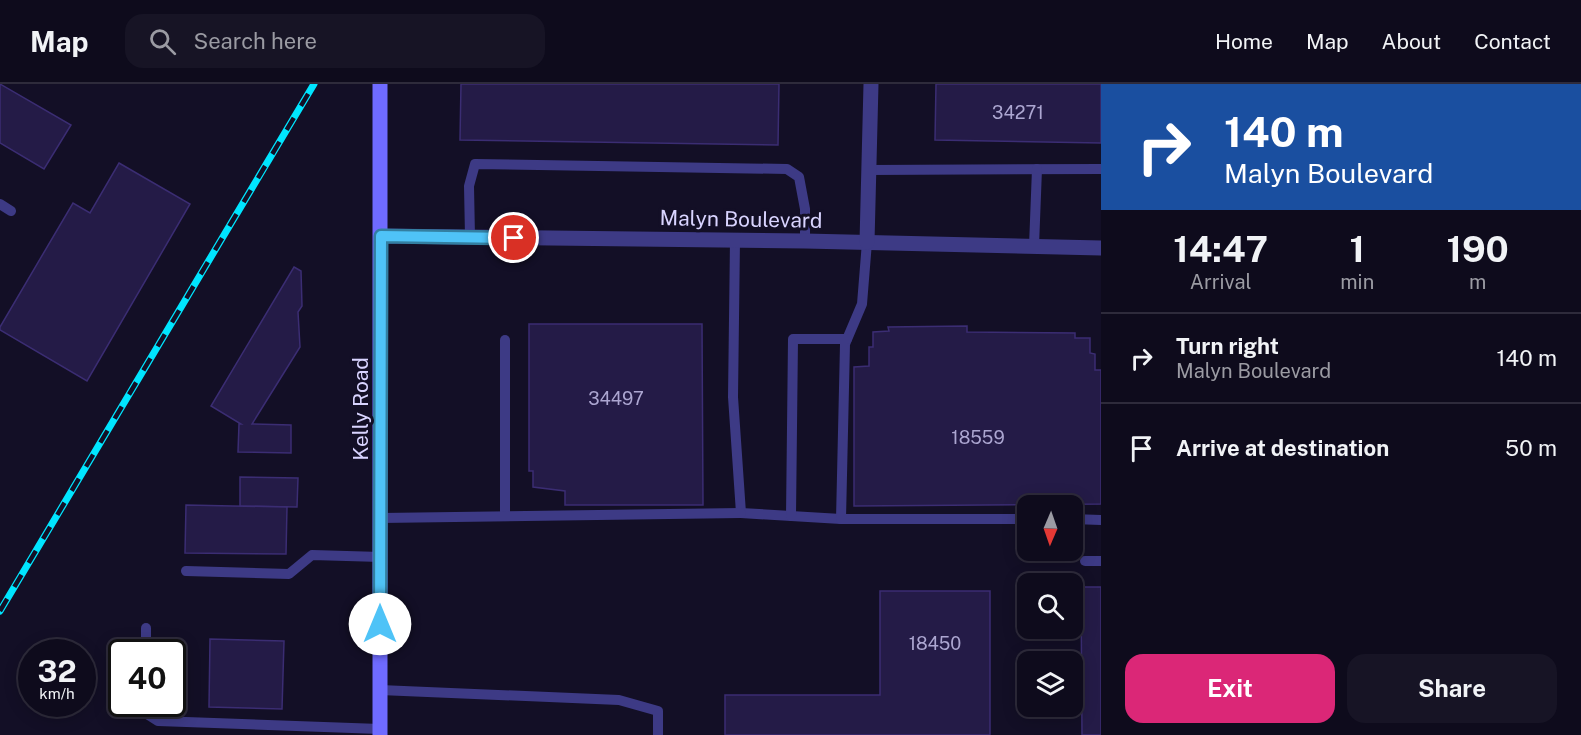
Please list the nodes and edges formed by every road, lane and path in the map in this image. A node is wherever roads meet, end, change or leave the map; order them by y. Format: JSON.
{"nodes":[{"id":1,"x":380,"y":84,"type":"edge"},
{"id":2,"x":871,"y":84,"type":"edge"},
{"id":3,"x":1101,"y":168,"type":"edge"},
{"id":4,"x":1037,"y":169,"type":"junction"},
{"id":5,"x":869,"y":170,"type":"junction"},
{"id":6,"x":0,"y":204,"type":"edge"},
{"id":7,"x":11,"y":211,"type":"dead end"},
{"id":8,"x":381,"y":236,"type":"junction"},
{"id":9,"x":470,"y":237,"type":"junction"},
{"id":10,"x":735,"y":240,"type":"junction"},
{"id":11,"x":805,"y":241,"type":"junction"},
{"id":12,"x":867,"y":242,"type":"junction"},
{"id":13,"x":1034,"y":246,"type":"junction"},
{"id":14,"x":1101,"y":248,"type":"edge"},
{"id":15,"x":847,"y":339,"type":"junction"},
{"id":16,"x":505,"y":340,"type":"dead end"},
{"id":17,"x":741,"y":513,"type":"junction"},
{"id":18,"x":505,"y":516,"type":"junction"},
{"id":19,"x":791,"y":516,"type":"junction"},
{"id":20,"x":381,"y":518,"type":"junction"},
{"id":21,"x":841,"y":519,"type":"junction"},
{"id":22,"x":1017,"y":519,"type":"edge"},
{"id":23,"x":1083,"y":519,"type":"edge"},
{"id":24,"x":1101,"y":520,"type":"edge"},
{"id":25,"x":381,"y":557,"type":"junction"},
{"id":26,"x":1084,"y":561,"type":"dead end"},
{"id":27,"x":1101,"y":561,"type":"edge"},
{"id":28,"x":186,"y":571,"type":"dead end"},
{"id":29,"x":146,"y":628,"type":"dead end"},
{"id":30,"x":146,"y":639,"type":"edge"},
{"id":31,"x":380,"y":690,"type":"junction"},
{"id":32,"x":149,"y":717,"type":"edge"},
{"id":33,"x":380,"y":732,"type":"edge"},
{"id":34,"x":658,"y":735,"type":"edge"}],
"edges":[{"from":1,"to":8,"type":"street","name":"Kelly Road"},
{"from":2,"to":5,"type":"street"},
{"from":3,"to":4,"type":"lane"},
{"from":4,"to":5,"type":"lane"},
{"from":4,"to":13,"type":"lane"},
{"from":5,"to":12,"type":"street"},
{"from":6,"to":7,"type":"lane"},
{"from":8,"to":9,"type":"street","name":"Malyn Boulevard"},
{"from":8,"to":20,"type":"street","name":"Kelly Road"},
{"from":9,"to":10,"type":"street","name":"Malyn Boulevard"},
{"from":9,"to":11,"type":"lane"},
{"from":10,"to":11,"type":"street","name":"Malyn Boulevard"},
{"from":10,"to":17,"type":"lane"},
{"from":11,"to":12,"type":"street","name":"Malyn Boulevard"},
{"from":12,"to":13,"type":"street","name":"Malyn Boulevard"},
{"from":12,"to":15,"type":"lane"},
{"from":13,"to":14,"type":"street","name":"Malyn Boulevard"},
{"from":15,"to":19,"type":"lane"},
{"from":15,"to":21,"type":"lane"},
{"from":16,"to":18,"type":"lane"},
{"from":17,"to":18,"type":"lane"},
{"from":17,"to":19,"type":"lane"},
{"from":18,"to":20,"type":"lane"},
{"from":19,"to":21,"type":"lane"},
{"from":20,"to":25,"type":"street","name":"Kelly Road"},
{"from":21,"to":22,"type":"lane"},
{"from":23,"to":24,"type":"lane"},
{"from":25,"to":28,"type":"lane"},
{"from":25,"to":31,"type":"street","name":"Kelly Road"},
{"from":26,"to":27,"type":"lane"},
{"from":29,"to":30,"type":"lane"},
{"from":31,"to":33,"type":"street","name":"Kelly Road"},
{"from":31,"to":34,"type":"lane"},
{"from":32,"to":33,"type":"lane"}]}
